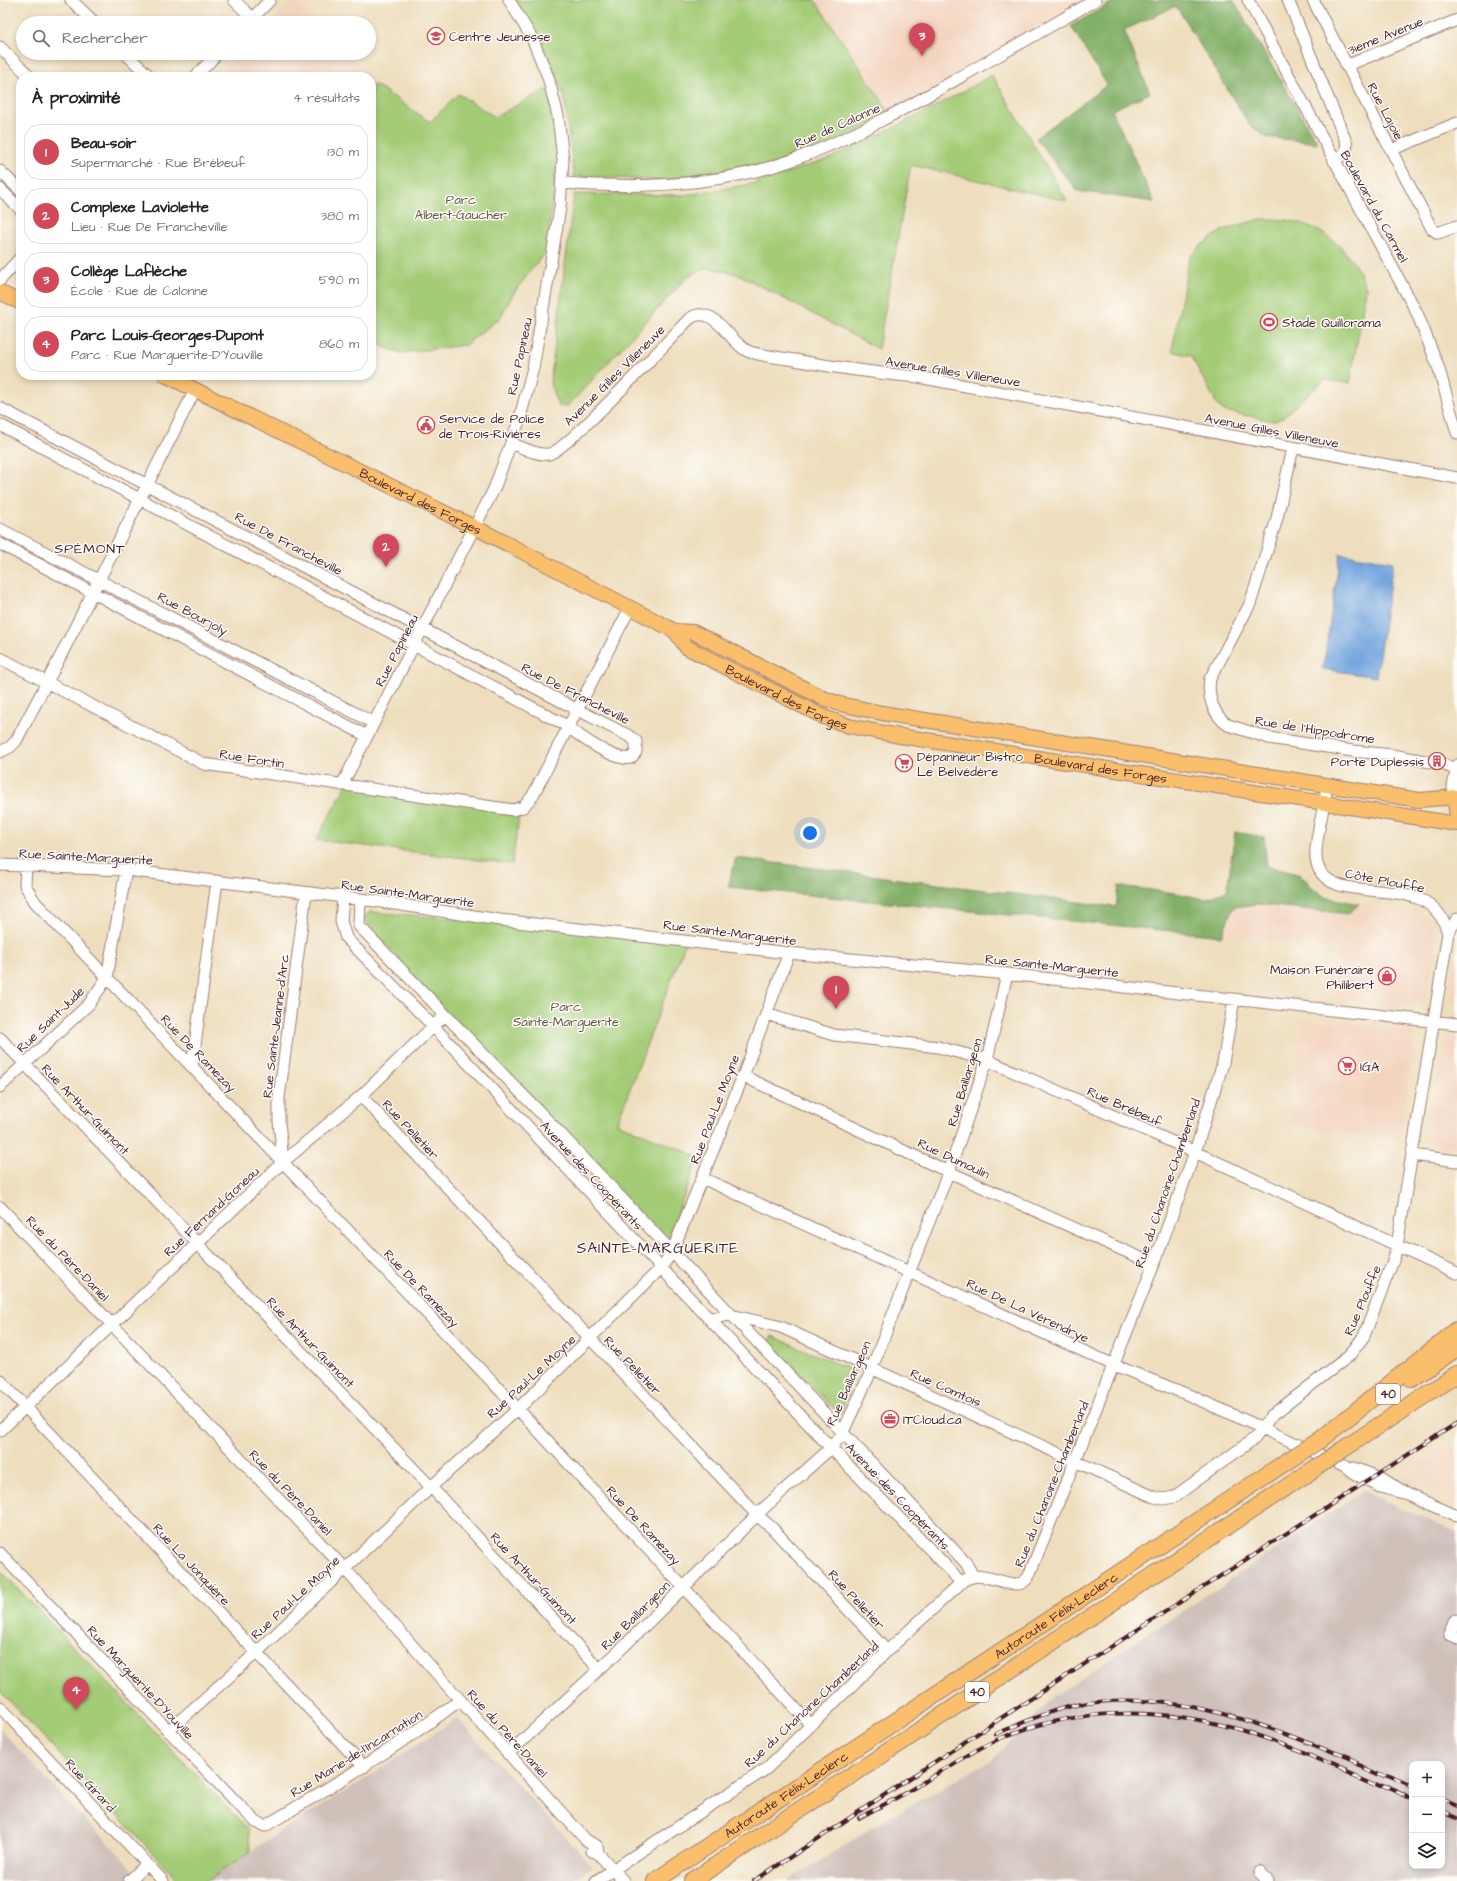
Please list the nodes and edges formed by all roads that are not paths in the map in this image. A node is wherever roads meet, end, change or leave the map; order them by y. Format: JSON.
{"nodes":[{"id":1,"x":71,"y":0,"type":"edge"},
{"id":2,"x":234,"y":0,"type":"edge"},
{"id":3,"x":270,"y":0,"type":"edge"},
{"id":4,"x":509,"y":0,"type":"edge"},
{"id":5,"x":1095,"y":0,"type":"edge"},
{"id":6,"x":1248,"y":0,"type":"edge"},
{"id":7,"x":1288,"y":0,"type":"edge"},
{"id":8,"x":1313,"y":0,"type":"edge"},
{"id":9,"x":88,"y":16,"type":"edge"},
{"id":10,"x":247,"y":16,"type":"edge"},
{"id":11,"x":254,"y":16,"type":"edge"},
{"id":12,"x":1457,"y":20,"type":"edge"},
{"id":13,"x":0,"y":47,"type":"edge"},
{"id":14,"x":132,"y":60,"type":"edge"},
{"id":15,"x":211,"y":60,"type":"edge"},
{"id":16,"x":1346,"y":66,"type":"junction"},
{"id":17,"x":25,"y":72,"type":"edge"},
{"id":18,"x":145,"y":72,"type":"edge"},
{"id":19,"x":200,"y":72,"type":"edge"},
{"id":20,"x":1457,"y":123,"type":"edge"},
{"id":21,"x":1391,"y":150,"type":"junction"},
{"id":22,"x":1334,"y":161,"type":"junction"},
{"id":23,"x":0,"y":171,"type":"edge"},
{"id":24,"x":563,"y":183,"type":"junction"},
{"id":25,"x":16,"y":186,"type":"edge"},
{"id":26,"x":0,"y":189,"type":"edge"},
{"id":27,"x":16,"y":205,"type":"edge"},
{"id":28,"x":1457,"y":226,"type":"edge"},
{"id":29,"x":16,"y":262,"type":"edge"},
{"id":30,"x":0,"y":280,"type":"edge"},
{"id":31,"x":0,"y":292,"type":"edge"},
{"id":32,"x":16,"y":300,"type":"edge"},
{"id":33,"x":175,"y":380,"type":"edge"},
{"id":34,"x":195,"y":390,"type":"junction"},
{"id":35,"x":0,"y":408,"type":"edge"},
{"id":36,"x":0,"y":425,"type":"edge"},
{"id":37,"x":1457,"y":433,"type":"edge"},
{"id":38,"x":511,"y":443,"type":"junction"},
{"id":39,"x":1293,"y":448,"type":"junction"},
{"id":40,"x":1457,"y":478,"type":"edge"},
{"id":41,"x":148,"y":486,"type":"junction"},
{"id":42,"x":140,"y":500,"type":"junction"},
{"id":43,"x":0,"y":528,"type":"edge"},
{"id":44,"x":475,"y":528,"type":"junction"},
{"id":45,"x":0,"y":544,"type":"edge"},
{"id":46,"x":99,"y":580,"type":"junction"},
{"id":47,"x":92,"y":593,"type":"junction"},
{"id":48,"x":630,"y":608,"type":"junction"},
{"id":49,"x":422,"y":629,"type":"junction"},
{"id":50,"x":675,"y":631,"type":"junction"},
{"id":51,"x":414,"y":645,"type":"junction"},
{"id":52,"x":0,"y":658,"type":"edge"},
{"id":53,"x":48,"y":682,"type":"junction"},
{"id":54,"x":578,"y":710,"type":"junction"},
{"id":55,"x":871,"y":711,"type":"junction"},
{"id":56,"x":374,"y":723,"type":"junction"},
{"id":57,"x":569,"y":727,"type":"junction"},
{"id":58,"x":867,"y":730,"type":"junction"},
{"id":59,"x":367,"y":736,"type":"junction"},
{"id":60,"x":1039,"y":738,"type":"junction"},
{"id":61,"x":3,"y":752,"type":"edge"},
{"id":62,"x":1036,"y":757,"type":"junction"},
{"id":63,"x":1457,"y":768,"type":"edge"},
{"id":64,"x":342,"y":785,"type":"junction"},
{"id":65,"x":1327,"y":786,"type":"junction"},
{"id":66,"x":1455,"y":797,"type":"edge"},
{"id":67,"x":1324,"y":803,"type":"junction"},
{"id":68,"x":1457,"y":814,"type":"edge"},
{"id":69,"x":1457,"y":824,"type":"edge"},
{"id":70,"x":0,"y":866,"type":"edge"},
{"id":71,"x":26,"y":866,"type":"junction"},
{"id":72,"x":126,"y":870,"type":"junction"},
{"id":73,"x":217,"y":881,"type":"junction"},
{"id":74,"x":306,"y":893,"type":"junction"},
{"id":75,"x":343,"y":898,"type":"junction"},
{"id":76,"x":360,"y":900,"type":"junction"},
{"id":77,"x":1457,"y":919,"type":"edge"},
{"id":78,"x":1448,"y":933,"type":"junction"},
{"id":79,"x":789,"y":953,"type":"junction"},
{"id":80,"x":1006,"y":974,"type":"junction"},
{"id":81,"x":107,"y":978,"type":"junction"},
{"id":82,"x":1234,"y":999,"type":"junction"},
{"id":83,"x":766,"y":1014,"type":"junction"},
{"id":84,"x":445,"y":1015,"type":"junction"},
{"id":85,"x":1435,"y":1022,"type":"junction"},
{"id":86,"x":1457,"y":1024,"type":"edge"},
{"id":87,"x":433,"y":1026,"type":"junction"},
{"id":88,"x":0,"y":1038,"type":"edge"},
{"id":89,"x":987,"y":1060,"type":"junction"},
{"id":90,"x":24,"y":1064,"type":"junction"},
{"id":91,"x":192,"y":1067,"type":"junction"},
{"id":92,"x":743,"y":1076,"type":"junction"},
{"id":93,"x":0,"y":1087,"type":"edge"},
{"id":94,"x":361,"y":1096,"type":"junction"},
{"id":95,"x":558,"y":1131,"type":"junction"},
{"id":96,"x":544,"y":1145,"type":"junction"},
{"id":97,"x":1195,"y":1152,"type":"junction"},
{"id":98,"x":1412,"y":1155,"type":"junction"},
{"id":99,"x":1457,"y":1161,"type":"edge"},
{"id":100,"x":283,"y":1162,"type":"junction"},
{"id":101,"x":949,"y":1172,"type":"junction"},
{"id":102,"x":702,"y":1178,"type":"junction"},
{"id":103,"x":0,"y":1207,"type":"edge"},
{"id":104,"x":197,"y":1244,"type":"junction"},
{"id":105,"x":1397,"y":1246,"type":"junction"},
{"id":106,"x":672,"y":1252,"type":"junction"},
{"id":107,"x":1154,"y":1264,"type":"junction"},
{"id":108,"x":661,"y":1268,"type":"junction"},
{"id":109,"x":910,"y":1271,"type":"junction"},
{"id":110,"x":1457,"y":1273,"type":"edge"},
{"id":111,"x":731,"y":1315,"type":"junction"},
{"id":112,"x":710,"y":1318,"type":"junction"},
{"id":113,"x":111,"y":1324,"type":"junction"},
{"id":114,"x":1457,"y":1330,"type":"edge"},
{"id":115,"x":590,"y":1340,"type":"junction"},
{"id":116,"x":1457,"y":1348,"type":"edge"},
{"id":117,"x":1114,"y":1365,"type":"junction"},
{"id":118,"x":871,"y":1368,"type":"junction"},
{"id":119,"x":1457,"y":1374,"type":"edge"},
{"id":120,"x":0,"y":1380,"type":"edge"},
{"id":121,"x":1457,"y":1387,"type":"edge"},
{"id":122,"x":27,"y":1407,"type":"junction"},
{"id":123,"x":518,"y":1409,"type":"junction"},
{"id":124,"x":1388,"y":1419,"type":"junction"},
{"id":125,"x":1262,"y":1428,"type":"junction"},
{"id":126,"x":0,"y":1431,"type":"edge"},
{"id":127,"x":842,"y":1434,"type":"junction"},
{"id":128,"x":1320,"y":1440,"type":"junction"},
{"id":129,"x":831,"y":1448,"type":"junction"},
{"id":130,"x":1075,"y":1461,"type":"junction"},
{"id":131,"x":431,"y":1487,"type":"junction"},
{"id":132,"x":1166,"y":1499,"type":"joint"},
{"id":133,"x":758,"y":1516,"type":"junction"},
{"id":134,"x":1457,"y":1516,"type":"edge"},
{"id":135,"x":0,"y":1553,"type":"edge"},
{"id":136,"x":345,"y":1569,"type":"junction"},
{"id":137,"x":973,"y":1576,"type":"junction"},
{"id":138,"x":961,"y":1583,"type":"junction"},
{"id":139,"x":682,"y":1588,"type":"junction"},
{"id":140,"x":1457,"y":1619,"type":"edge"},
{"id":141,"x":1453,"y":1637,"type":"edge"},
{"id":142,"x":887,"y":1651,"type":"junction"},
{"id":143,"x":256,"y":1652,"type":"junction"},
{"id":144,"x":599,"y":1669,"type":"junction"},
{"id":145,"x":460,"y":1700,"type":"junction"},
{"id":146,"x":0,"y":1707,"type":"edge"},
{"id":147,"x":811,"y":1725,"type":"junction"},
{"id":148,"x":168,"y":1731,"type":"junction"},
{"id":149,"x":508,"y":1754,"type":"junction"},
{"id":150,"x":364,"y":1767,"type":"junction"},
{"id":151,"x":265,"y":1826,"type":"joint"},
{"id":152,"x":148,"y":1864,"type":"junction"},
{"id":153,"x":613,"y":1870,"type":"junction"},
{"id":154,"x":1259,"y":1872,"type":"dead end"},
{"id":155,"x":129,"y":1881,"type":"edge"},
{"id":156,"x":163,"y":1881,"type":"edge"},
{"id":157,"x":596,"y":1881,"type":"edge"},
{"id":158,"x":623,"y":1881,"type":"edge"},
{"id":159,"x":655,"y":1881,"type":"edge"},
{"id":160,"x":692,"y":1881,"type":"edge"},
{"id":161,"x":1268,"y":1881,"type":"edge"}],
"edges":[{"from":1,"to":9,"type":"street"},
{"from":2,"to":10,"type":"street"},
{"from":3,"to":11,"type":"street"},
{"from":4,"to":24,"type":"street","name":"Rue Papineau"},
{"from":5,"to":24,"type":"street","name":"Rue de Calonne"},
{"from":6,"to":22,"type":"street","name":"Boulevard du Carmel"},
{"from":7,"to":22,"type":"street"},
{"from":8,"to":16,"type":"street","name":"Rue Lajoie"},
{"from":12,"to":16,"type":"street","name":"3ieme Avenue"},
{"from":13,"to":17,"type":"street"},
{"from":14,"to":18,"type":"street"},
{"from":15,"to":19,"type":"street"},
{"from":16,"to":21,"type":"street","name":"Rue Lajoie"},
{"from":20,"to":21,"type":"street"},
{"from":21,"to":28,"type":"street","name":"Rue Lajoie"},
{"from":22,"to":37,"type":"street","name":"Boulevard du Carmel"},
{"from":23,"to":25,"type":"street"},
{"from":24,"to":38,"type":"street","name":"Rue Papineau"},
{"from":26,"to":27,"type":"street"},
{"from":29,"to":30,"type":"street"},
{"from":31,"to":32,"type":"main road"},
{"from":33,"to":34,"type":"main road","name":"Boulevard des Forges"},
{"from":34,"to":41,"type":"street"},
{"from":34,"to":44,"type":"main road","name":"Boulevard des Forges"},
{"from":35,"to":41,"type":"street","name":"Rue De Francheville"},
{"from":36,"to":42,"type":"street","name":"Rue De Francheville"},
{"from":38,"to":39,"type":"street","name":"Avenue Gilles Villeneuve"},
{"from":38,"to":44,"type":"street","name":"Rue Papineau"},
{"from":39,"to":40,"type":"street","name":"Avenue Gilles Villeneuve"},
{"from":39,"to":63,"type":"street","name":"Rue de l'Hippodrome"},
{"from":41,"to":42,"type":"street"},
{"from":41,"to":49,"type":"street","name":"Rue De Francheville"},
{"from":42,"to":46,"type":"street"},
{"from":42,"to":51,"type":"street","name":"Rue De Francheville"},
{"from":43,"to":46,"type":"street","name":"Rue Bourjoly"},
{"from":44,"to":48,"type":"main road","name":"Boulevard des Forges"},
{"from":44,"to":49,"type":"street","name":"Rue Papineau"},
{"from":45,"to":47,"type":"street"},
{"from":46,"to":47,"type":"street"},
{"from":46,"to":56,"type":"street","name":"Rue Bourjoly"},
{"from":47,"to":53,"type":"street"},
{"from":47,"to":59,"type":"street"},
{"from":48,"to":50,"type":"main road","name":"Boulevard des Forges"},
{"from":48,"to":54,"type":"street"},
{"from":49,"to":51,"type":"street","name":"Rue Papineau"},
{"from":49,"to":54,"type":"street","name":"Rue De Francheville"},
{"from":50,"to":55,"type":"main road","name":"Boulevard des Forges"},
{"from":50,"to":58,"type":"main road","name":"Boulevard des Forges"},
{"from":51,"to":56,"type":"street","name":"Rue Papineau"},
{"from":51,"to":57,"type":"street","name":"Rue De Francheville"},
{"from":52,"to":53,"type":"street","name":"Rue Fortin"},
{"from":53,"to":61,"type":"street"},
{"from":53,"to":64,"type":"street","name":"Rue Fortin"},
{"from":54,"to":57,"type":"street"},
{"from":54,"to":57,"type":"street","name":"Rue De Francheville"},
{"from":55,"to":58,"type":"main road"},
{"from":55,"to":60,"type":"main road","name":"Boulevard des Forges"},
{"from":56,"to":59,"type":"street","name":"Rue Papineau"},
{"from":57,"to":64,"type":"street","name":"Rue Fortin"},
{"from":58,"to":62,"type":"main road","name":"Boulevard des Forges"},
{"from":59,"to":64,"type":"street","name":"Rue Papineau"},
{"from":60,"to":62,"type":"main road"},
{"from":60,"to":65,"type":"main road","name":"Boulevard des Forges"},
{"from":62,"to":67,"type":"main road","name":"Boulevard des Forges"},
{"from":63,"to":66,"type":"street"},
{"from":65,"to":66,"type":"main road","name":"Boulevard des Forges"},
{"from":65,"to":67,"type":"street","name":"Côte Plouffe"},
{"from":66,"to":68,"type":"main road"},
{"from":67,"to":69,"type":"main road","name":"Boulevard des Forges"},
{"from":67,"to":78,"type":"street","name":"Côte Plouffe"},
{"from":70,"to":71,"type":"street","name":"Rue Sainte-Marguerite"},
{"from":71,"to":72,"type":"street","name":"Rue Sainte-Marguerite"},
{"from":71,"to":81,"type":"street","name":"Rue De Ramezay"},
{"from":72,"to":73,"type":"street","name":"Rue Sainte-Marguerite"},
{"from":72,"to":81,"type":"street","name":"Rue Saint-Jude"},
{"from":73,"to":74,"type":"street","name":"Rue Sainte-Marguerite"},
{"from":73,"to":91,"type":"street"},
{"from":74,"to":75,"type":"street","name":"Rue Sainte-Marguerite"},
{"from":74,"to":100,"type":"street","name":"Rue Sainte-Jeanne-d'Arc"},
{"from":75,"to":76,"type":"street","name":"Rue Sainte-Marguerite"},
{"from":75,"to":87,"type":"street","name":"Avenue des Coopérants"},
{"from":76,"to":79,"type":"street","name":"Rue Sainte-Marguerite"},
{"from":76,"to":84,"type":"street","name":"Avenue des Coopérants"},
{"from":77,"to":78,"type":"street"},
{"from":78,"to":85,"type":"street"},
{"from":79,"to":80,"type":"street","name":"Rue Sainte-Marguerite"},
{"from":79,"to":83,"type":"street","name":"Rue Paul-Le Moyne"},
{"from":80,"to":82,"type":"street","name":"Rue Sainte-Marguerite"},
{"from":80,"to":89,"type":"street","name":"Rue Baillargeon"},
{"from":81,"to":90,"type":"street","name":"Rue Saint-Jude"},
{"from":81,"to":91,"type":"street","name":"Rue De Ramezay"},
{"from":82,"to":85,"type":"street","name":"Rue Sainte-Marguerite"},
{"from":82,"to":97,"type":"street","name":"Rue du Chanoine-Chamberland"},
{"from":83,"to":89,"type":"street","name":"Rue Brébeuf"},
{"from":83,"to":92,"type":"street","name":"Rue Paul-Le Moyne"},
{"from":84,"to":87,"type":"street","name":"Rue Fernand-Goneau"},
{"from":84,"to":95,"type":"street","name":"Avenue des Coopérants"},
{"from":85,"to":86,"type":"street","name":"Rue Sainte-Marguerite"},
{"from":85,"to":98,"type":"street","name":"Rue Plouffe"},
{"from":87,"to":94,"type":"street","name":"Rue Fernand-Goneau"},
{"from":87,"to":96,"type":"street","name":"Avenue des Coopérants"},
{"from":88,"to":90,"type":"street","name":"Rue Arthur-Guimont"},
{"from":89,"to":97,"type":"street","name":"Rue Brébeuf"},
{"from":89,"to":101,"type":"street","name":"Rue Baillargeon"},
{"from":90,"to":93,"type":"street","name":"Rue Saint-Jude"},
{"from":90,"to":104,"type":"street","name":"Rue Arthur-Guimont"},
{"from":91,"to":100,"type":"street","name":"Rue De Ramezay"},
{"from":92,"to":101,"type":"street","name":"Rue Dumoulin"},
{"from":92,"to":102,"type":"street","name":"Rue Paul-Le Moyne"},
{"from":94,"to":100,"type":"street","name":"Rue Fernand-Goneau"},
{"from":94,"to":115,"type":"street","name":"Rue Pelletier"},
{"from":95,"to":96,"type":"street"},
{"from":95,"to":106,"type":"street","name":"Avenue des Coopérants"},
{"from":96,"to":108,"type":"street","name":"Avenue des Coopérants"},
{"from":97,"to":105,"type":"street","name":"Rue Brébeuf"},
{"from":97,"to":107,"type":"street","name":"Rue du Chanoine-Chamberland"},
{"from":98,"to":99,"type":"street"},
{"from":98,"to":105,"type":"street","name":"Rue Plouffe"},
{"from":100,"to":104,"type":"street","name":"Rue Fernand-Goneau"},
{"from":100,"to":123,"type":"street","name":"Rue De Ramezay"},
{"from":101,"to":107,"type":"street","name":"Rue Dumoulin"},
{"from":101,"to":109,"type":"street","name":"Rue Baillargeon"},
{"from":102,"to":106,"type":"street","name":"Rue Paul-Le Moyne"},
{"from":102,"to":109,"type":"street","name":"Rue De La Vérendrye"},
{"from":103,"to":113,"type":"street","name":"Rue du Père-Daniel"},
{"from":104,"to":113,"type":"street","name":"Rue Fernand-Goneau"},
{"from":104,"to":131,"type":"street","name":"Rue Arthur-Guimont"},
{"from":105,"to":110,"type":"street","name":"Rue Brébeuf"},
{"from":105,"to":125,"type":"street","name":"Rue Plouffe"},
{"from":106,"to":108,"type":"street","name":"Rue Paul-Le Moyne"},
{"from":106,"to":111,"type":"street","name":"Avenue des Coopérants"},
{"from":107,"to":117,"type":"street","name":"Rue du Chanoine-Chamberland"},
{"from":108,"to":112,"type":"street","name":"Avenue des Coopérants"},
{"from":108,"to":115,"type":"street","name":"Rue Paul-Le Moyne"},
{"from":109,"to":117,"type":"street","name":"Rue De La Vérendrye"},
{"from":109,"to":118,"type":"street","name":"Rue Baillargeon"},
{"from":111,"to":112,"type":"street","name":"Rue Comtois"},
{"from":111,"to":118,"type":"street","name":"Rue Comtois"},
{"from":111,"to":127,"type":"street","name":"Avenue des Coopérants"},
{"from":112,"to":129,"type":"street","name":"Avenue des Coopérants"},
{"from":113,"to":122,"type":"street","name":"Rue Fernand-Goneau"},
{"from":113,"to":136,"type":"street","name":"Rue du Père-Daniel"},
{"from":114,"to":128,"type":"highway"},
{"from":115,"to":123,"type":"street","name":"Rue Paul-Le Moyne"},
{"from":115,"to":133,"type":"street","name":"Rue Pelletier"},
{"from":116,"to":128,"type":"highway","name":"Autoroute Félix-Leclerc","number":"40"},
{"from":117,"to":125,"type":"street","name":"Rue De La Vérendrye"},
{"from":117,"to":130,"type":"street","name":"Rue du Chanoine-Chamberland"},
{"from":118,"to":127,"type":"street","name":"Rue Baillargeon"},
{"from":118,"to":130,"type":"street","name":"Rue Comtois"},
{"from":119,"to":124,"type":"highway","name":"Autoroute Félix-Leclerc","number":"40"},
{"from":120,"to":122,"type":"street","name":"Rue La Jonquière"},
{"from":121,"to":124,"type":"highway"},
{"from":122,"to":126,"type":"street","name":"Rue Fernand-Goneau"},
{"from":122,"to":143,"type":"street","name":"Rue La Jonquière"},
{"from":123,"to":131,"type":"street","name":"Rue Paul-Le Moyne"},
{"from":123,"to":139,"type":"street","name":"Rue De Ramezay"},
{"from":124,"to":160,"type":"highway","name":"Autoroute Félix-Leclerc","number":"40","bridge":true},
{"from":125,"to":132,"type":"street","name":"Rue Plouffe"},
{"from":125,"to":134,"type":"street","name":"Rue De La Vérendrye"},
{"from":127,"to":129,"type":"street","name":"Rue Baillargeon"},
{"from":127,"to":137,"type":"street","name":"Avenue des Coopérants"},
{"from":128,"to":159,"type":"highway","name":"Autoroute Félix-Leclerc","number":"40","bridge":true},
{"from":129,"to":133,"type":"street","name":"Rue Baillargeon"},
{"from":129,"to":138,"type":"street","name":"Avenue des Coopérants"},
{"from":130,"to":132,"type":"street","name":"Rue Comtois"},
{"from":130,"to":137,"type":"street","name":"Rue du Chanoine-Chamberland"},
{"from":131,"to":136,"type":"street","name":"Rue Paul-Le Moyne"},
{"from":131,"to":144,"type":"street","name":"Rue Arthur-Guimont"},
{"from":133,"to":139,"type":"street","name":"Rue Baillargeon"},
{"from":133,"to":142,"type":"street","name":"Rue Pelletier"},
{"from":135,"to":148,"type":"street","name":"Rue Marguerite-D'Youville"},
{"from":136,"to":143,"type":"street","name":"Rue Paul-Le Moyne"},
{"from":136,"to":145,"type":"street","name":"Rue du Père-Daniel"},
{"from":137,"to":138,"type":"street","name":"Rue du Chanoine-Chamberland"},
{"from":138,"to":142,"type":"street","name":"Rue du Chanoine-Chamberland"},
{"from":139,"to":144,"type":"street","name":"Rue Baillargeon"},
{"from":139,"to":147,"type":"street","name":"Rue De Ramezay"},
{"from":140,"to":141,"type":"street"},
{"from":142,"to":147,"type":"street","name":"Rue du Chanoine-Chamberland"},
{"from":143,"to":148,"type":"street","name":"Rue Paul-Le Moyne"},
{"from":143,"to":150,"type":"street","name":"Rue La Jonquière"},
{"from":144,"to":149,"type":"street","name":"Rue Baillargeon"},
{"from":145,"to":149,"type":"street","name":"Rue du Père-Daniel"},
{"from":145,"to":150,"type":"street","name":"Rue Marie-de-l'Incarnation"},
{"from":146,"to":152,"type":"street","name":"Rue Girard"},
{"from":147,"to":153,"type":"street","name":"Rue du Chanoine-Chamberland"},
{"from":148,"to":151,"type":"street","name":"Rue Marguerite-D'Youville"},
{"from":149,"to":153,"type":"street","name":"Rue du Père-Daniel"},
{"from":150,"to":151,"type":"street","name":"Rue Marie-de-l'Incarnation"},
{"from":152,"to":155,"type":"street"},
{"from":152,"to":156,"type":"street","name":"Rue Girard"},
{"from":153,"to":157,"type":"street","name":"Rue du Chanoine-Chamberland"},
{"from":153,"to":158,"type":"street","name":"Rue du Père-Daniel"},
{"from":154,"to":161,"type":"street"}]}
